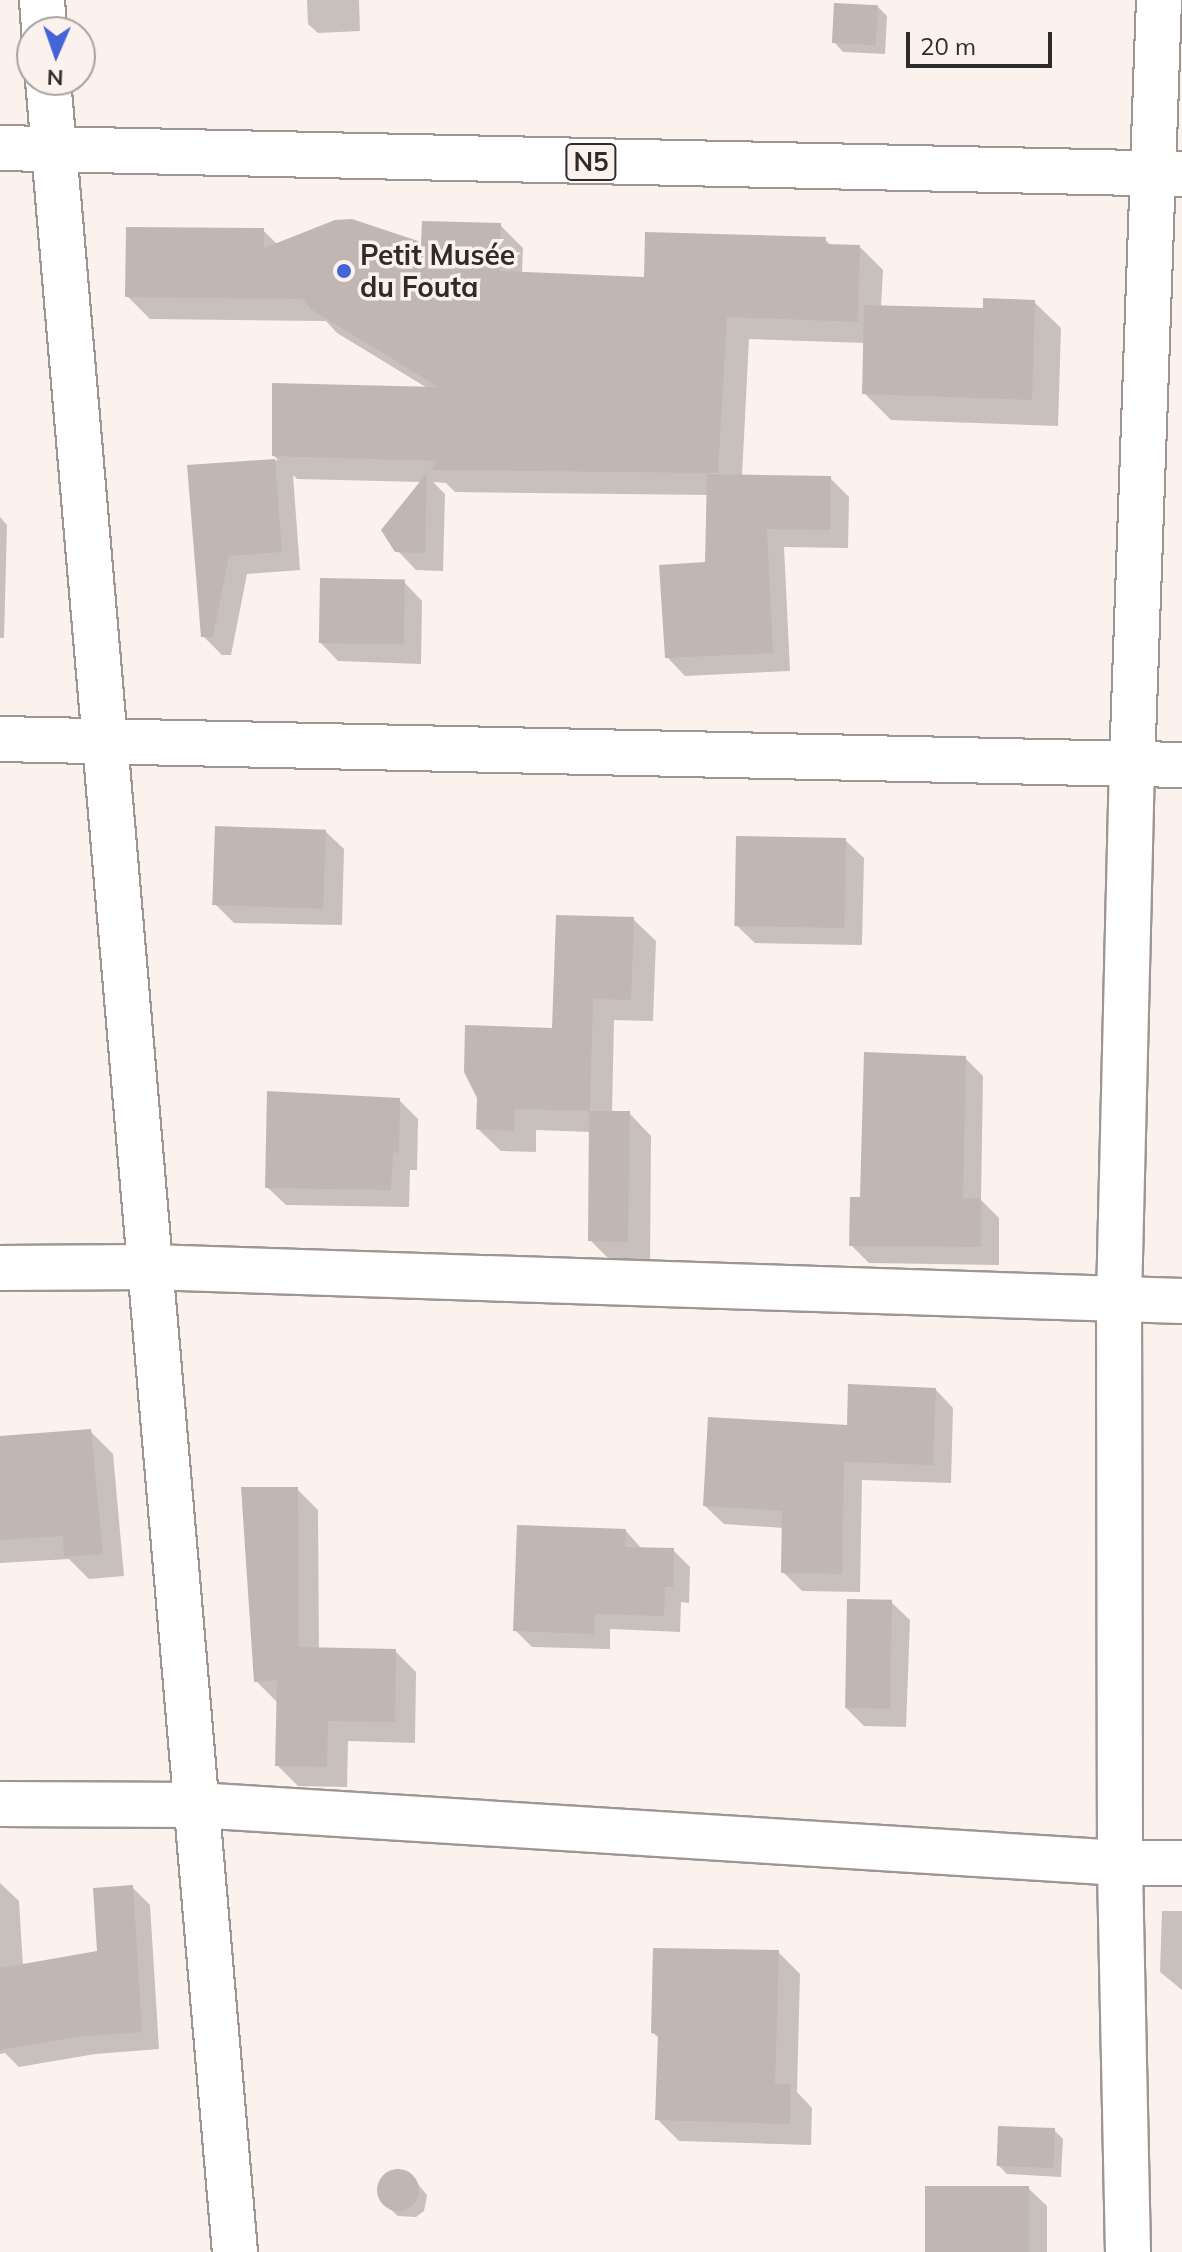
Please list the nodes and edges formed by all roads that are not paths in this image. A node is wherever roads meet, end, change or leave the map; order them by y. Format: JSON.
{"nodes":[{"id":1,"x":1159,"y":0,"type":"edge"},
{"id":2,"x":49,"y":96,"type":"edge"},
{"id":3,"x":0,"y":148,"type":"edge"},
{"id":4,"x":53,"y":150,"type":"junction"},
{"id":5,"x":1169,"y":174,"type":"edge"},
{"id":6,"x":0,"y":739,"type":"edge"},
{"id":7,"x":106,"y":742,"type":"junction"},
{"id":8,"x":1132,"y":765,"type":"junction"},
{"id":9,"x":1182,"y":765,"type":"edge"},
{"id":10,"x":150,"y":1267,"type":"junction"},
{"id":11,"x":0,"y":1268,"type":"edge"},
{"id":12,"x":1119,"y":1299,"type":"junction"},
{"id":13,"x":1182,"y":1301,"type":"edge"},
{"id":14,"x":0,"y":1804,"type":"edge"},
{"id":15,"x":196,"y":1805,"type":"junction"},
{"id":16,"x":1120,"y":1863,"type":"junction"},
{"id":17,"x":1182,"y":1863,"type":"edge"},
{"id":18,"x":235,"y":2252,"type":"edge"},
{"id":19,"x":1128,"y":2252,"type":"edge"}],
"edges":[{"from":1,"to":5,"type":"main road"},
{"from":2,"to":4,"type":"main road"},
{"from":3,"to":4,"type":"main road","number":"N5"},
{"from":4,"to":5,"type":"main road","number":"N5"},
{"from":4,"to":7,"type":"main road"},
{"from":5,"to":8,"type":"main road"},
{"from":6,"to":7,"type":"main road"},
{"from":7,"to":8,"type":"main road"},
{"from":7,"to":10,"type":"main road"},
{"from":8,"to":9,"type":"main road"},
{"from":8,"to":12,"type":"main road"},
{"from":10,"to":11,"type":"main road"},
{"from":10,"to":12,"type":"main road"},
{"from":10,"to":15,"type":"main road"},
{"from":12,"to":13,"type":"main road"},
{"from":12,"to":16,"type":"main road"},
{"from":14,"to":15,"type":"main road"},
{"from":15,"to":16,"type":"main road"},
{"from":15,"to":18,"type":"main road"},
{"from":16,"to":17,"type":"main road"},
{"from":16,"to":19,"type":"main road"}]}
